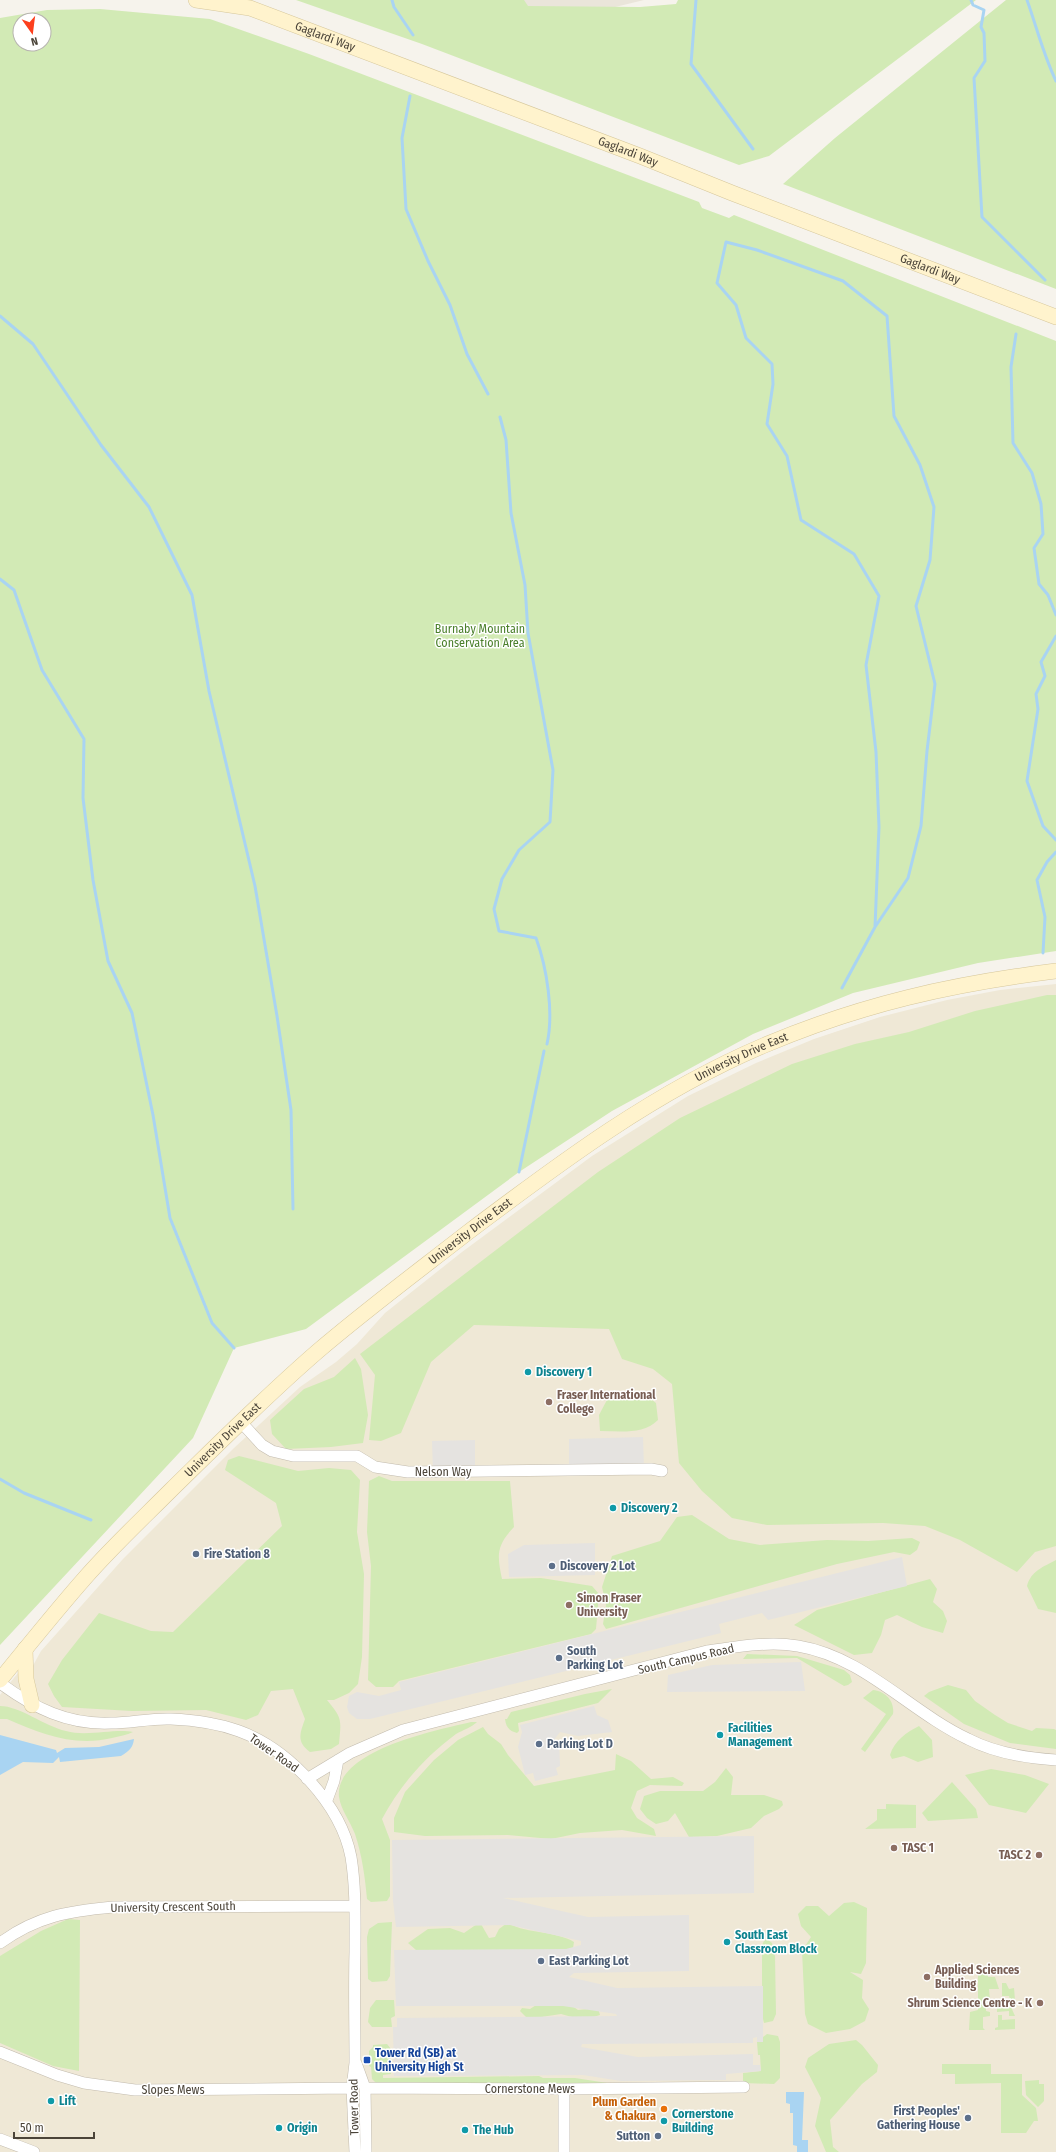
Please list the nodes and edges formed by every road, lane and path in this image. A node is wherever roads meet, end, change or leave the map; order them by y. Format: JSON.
{"nodes":[{"id":1,"x":196,"y":0,"type":"edge"},
{"id":2,"x":1056,"y":317,"type":"edge"},
{"id":3,"x":1056,"y":971,"type":"edge"},
{"id":4,"x":240,"y":1420,"type":"junction"},
{"id":5,"x":662,"y":1470,"type":"dead end"},
{"id":6,"x":25,"y":1649,"type":"junction"},
{"id":7,"x":0,"y":1680,"type":"edge"},
{"id":8,"x":0,"y":1683,"type":"edge"},
{"id":9,"x":32,"y":1705,"type":"junction"},
{"id":10,"x":338,"y":1760,"type":"junction"},
{"id":11,"x":1056,"y":1760,"type":"edge"},
{"id":12,"x":307,"y":1779,"type":"junction"},
{"id":13,"x":327,"y":1800,"type":"junction"},
{"id":14,"x":354,"y":1906,"type":"junction"},
{"id":15,"x":0,"y":1943,"type":"edge"},
{"id":16,"x":0,"y":2052,"type":"edge"},
{"id":17,"x":355,"y":2063,"type":"junction"},
{"id":18,"x":744,"y":2087,"type":"dead end"},
{"id":19,"x":352,"y":2088,"type":"junction"},
{"id":20,"x":365,"y":2088,"type":"junction"},
{"id":21,"x":564,"y":2089,"type":"junction"},
{"id":22,"x":0,"y":2139,"type":"edge"},
{"id":23,"x":34,"y":2152,"type":"edge"},
{"id":24,"x":355,"y":2152,"type":"edge"},
{"id":25,"x":366,"y":2152,"type":"edge"},
{"id":26,"x":564,"y":2152,"type":"edge"}],
"edges":[{"from":1,"to":2,"type":"street","name":"Gaglardi Way"},
{"from":3,"to":4,"type":"street","name":"University Drive East"},
{"from":4,"to":5,"type":"street","name":"Nelson Way"},
{"from":4,"to":6,"type":"street","name":"University Drive East"},
{"from":6,"to":7,"type":"street","name":"University Drive East"},
{"from":6,"to":9,"type":"street"},
{"from":8,"to":9,"type":"street","name":"Tower Road"},
{"from":9,"to":12,"type":"street","name":"Tower Road"},
{"from":10,"to":11,"type":"street","name":"South Campus Road"},
{"from":10,"to":12,"type":"street","name":"South Campus Road"},
{"from":10,"to":13,"type":"street"},
{"from":12,"to":13,"type":"street","name":"Tower Road"},
{"from":13,"to":14,"type":"street","name":"Tower Road"},
{"from":14,"to":15,"type":"street","name":"University Crescent South"},
{"from":14,"to":17,"type":"street","name":"Tower Road"},
{"from":16,"to":19,"type":"street","name":"Slopes Mews"},
{"from":17,"to":19,"type":"street","name":"Tower Road"},
{"from":17,"to":20,"type":"street","name":"Tower Road"},
{"from":18,"to":21,"type":"street","name":"Cornerstone Mews"},
{"from":19,"to":24,"type":"street","name":"Tower Road"},
{"from":20,"to":21,"type":"street","name":"Cornerstone Mews"},
{"from":20,"to":25,"type":"street","name":"Tower Road"},
{"from":21,"to":26,"type":"street"},
{"from":22,"to":23,"type":"street"}]}
